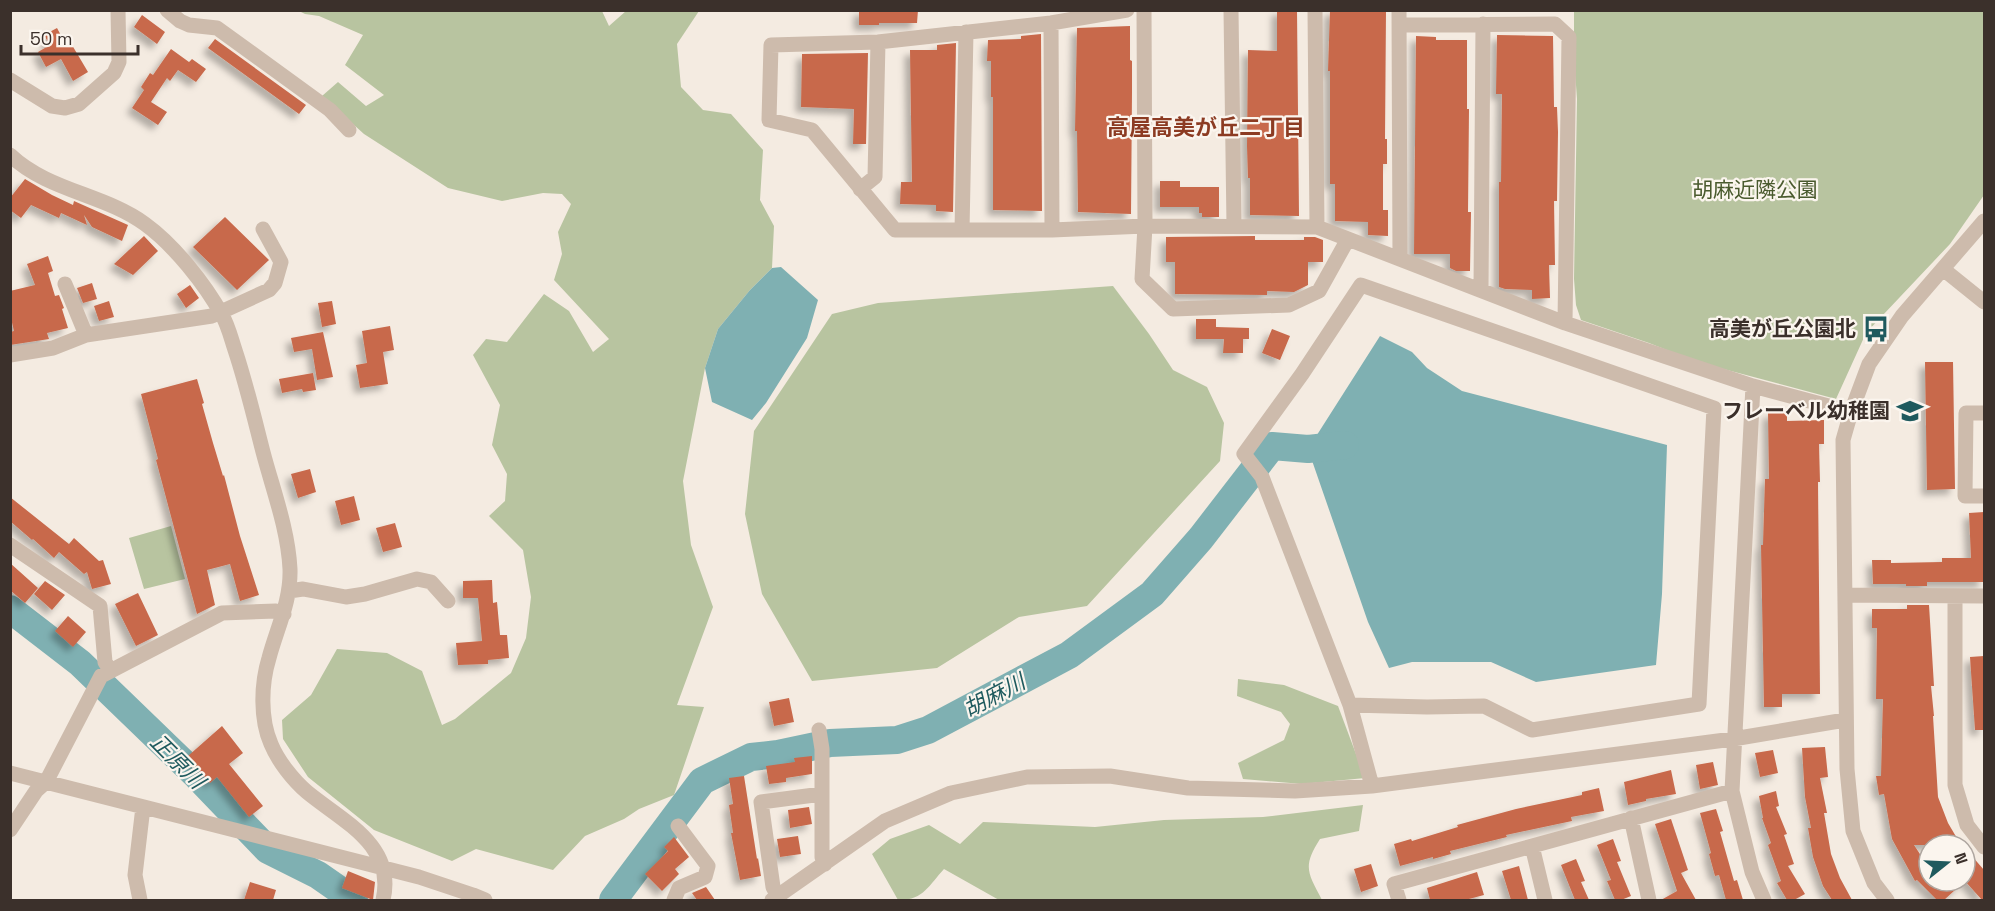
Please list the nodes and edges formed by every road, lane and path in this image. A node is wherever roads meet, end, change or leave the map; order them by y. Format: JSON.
{"nodes":[{"id":1,"x":118,"y":10,"type":"edge"},
{"id":2,"x":167,"y":10,"type":"edge"},
{"id":3,"x":1127,"y":10,"type":"edge"},
{"id":4,"x":1144,"y":10,"type":"edge"},
{"id":5,"x":1231,"y":10,"type":"edge"},
{"id":6,"x":1315,"y":10,"type":"edge"},
{"id":7,"x":1399,"y":18,"type":"edge"},
{"id":8,"x":1051,"y":23,"type":"junction"},
{"id":9,"x":1483,"y":24,"type":"junction"},
{"id":10,"x":966,"y":32,"type":"junction"},
{"id":11,"x":879,"y":42,"type":"junction"},
{"id":12,"x":10,"y":80,"type":"edge"},
{"id":13,"x":349,"y":130,"type":"dead end"},
{"id":14,"x":10,"y":155,"type":"edge"},
{"id":15,"x":860,"y":189,"type":"junction"},
{"id":16,"x":1984,"y":221,"type":"edge"},
{"id":17,"x":1145,"y":226,"type":"junction"},
{"id":18,"x":1234,"y":226,"type":"junction"},
{"id":19,"x":1317,"y":227,"type":"junction"},
{"id":20,"x":263,"y":229,"type":"dead end"},
{"id":21,"x":962,"y":230,"type":"junction"},
{"id":22,"x":1052,"y":230,"type":"junction"},
{"id":23,"x":1348,"y":239,"type":"junction"},
{"id":24,"x":1400,"y":259,"type":"junction"},
{"id":25,"x":1943,"y":269,"type":"junction"},
{"id":26,"x":65,"y":284,"type":"dead end"},
{"id":27,"x":1481,"y":289,"type":"junction"},
{"id":28,"x":1984,"y":302,"type":"edge"},
{"id":29,"x":221,"y":312,"type":"junction"},
{"id":30,"x":1565,"y":323,"type":"junction"},
{"id":31,"x":86,"y":334,"type":"junction"},
{"id":32,"x":10,"y":355,"type":"edge"},
{"id":33,"x":1753,"y":386,"type":"junction"},
{"id":34,"x":1851,"y":412,"type":"junction"},
{"id":35,"x":1984,"y":412,"type":"edge"},
{"id":36,"x":1984,"y":496,"type":"edge"},
{"id":37,"x":10,"y":545,"type":"edge"},
{"id":38,"x":289,"y":591,"type":"junction"},
{"id":39,"x":1845,"y":595,"type":"junction"},
{"id":40,"x":1955,"y":596,"type":"junction"},
{"id":41,"x":1984,"y":596,"type":"edge"},
{"id":42,"x":448,"y":601,"type":"dead end"},
{"id":43,"x":284,"y":614,"type":"junction"},
{"id":44,"x":110,"y":670,"type":"junction"},
{"id":45,"x":1350,"y":705,"type":"junction"},
{"id":46,"x":1845,"y":720,"type":"junction"},
{"id":47,"x":819,"y":730,"type":"dead end"},
{"id":48,"x":1733,"y":739,"type":"junction"},
{"id":49,"x":10,"y":773,"type":"edge"},
{"id":50,"x":46,"y":782,"type":"junction"},
{"id":51,"x":1372,"y":786,"type":"junction"},
{"id":52,"x":1732,"y":790,"type":"junction"},
{"id":53,"x":822,"y":794,"type":"junction"},
{"id":54,"x":143,"y":807,"type":"junction"},
{"id":55,"x":1631,"y":818,"type":"junction"},
{"id":56,"x":678,"y":826,"type":"dead end"},
{"id":57,"x":10,"y":830,"type":"edge"},
{"id":58,"x":1532,"y":846,"type":"junction"},
{"id":59,"x":1984,"y":847,"type":"edge"},
{"id":60,"x":825,"y":864,"type":"junction"},
{"id":61,"x":384,"y":868,"type":"junction"},
{"id":62,"x":775,"y":898,"type":"edge"},
{"id":63,"x":144,"y":899,"type":"edge"},
{"id":64,"x":383,"y":900,"type":"edge"},
{"id":65,"x":485,"y":900,"type":"edge"},
{"id":66,"x":675,"y":900,"type":"edge"},
{"id":67,"x":1399,"y":900,"type":"edge"},
{"id":68,"x":1545,"y":900,"type":"edge"},
{"id":69,"x":1649,"y":900,"type":"edge"},
{"id":70,"x":1764,"y":900,"type":"edge"},
{"id":71,"x":1887,"y":900,"type":"edge"}],
"edges":[{"from":1,"to":12,"type":"street"},
{"from":2,"to":13,"type":"street"},
{"from":3,"to":8,"type":"street"},
{"from":4,"to":17,"type":"street"},
{"from":5,"to":18,"type":"street"},
{"from":6,"to":19,"type":"street"},
{"from":7,"to":9,"type":"street"},
{"from":7,"to":24,"type":"street"},
{"from":8,"to":10,"type":"street"},
{"from":8,"to":22,"type":"street"},
{"from":9,"to":27,"type":"street"},
{"from":9,"to":30,"type":"street"},
{"from":10,"to":11,"type":"street"},
{"from":10,"to":21,"type":"street"},
{"from":11,"to":15,"type":"street"},
{"from":11,"to":15,"type":"street"},
{"from":14,"to":29,"type":"street"},
{"from":15,"to":21,"type":"street"},
{"from":16,"to":25,"type":"street"},
{"from":17,"to":18,"type":"street"},
{"from":17,"to":22,"type":"street"},
{"from":17,"to":23,"type":"street"},
{"from":18,"to":19,"type":"street"},
{"from":19,"to":23,"type":"street"},
{"from":20,"to":29,"type":"street"},
{"from":21,"to":22,"type":"street"},
{"from":23,"to":24,"type":"street"},
{"from":24,"to":27,"type":"street"},
{"from":25,"to":28,"type":"street"},
{"from":25,"to":34,"type":"street"},
{"from":26,"to":31,"type":"street"},
{"from":27,"to":30,"type":"street"},
{"from":29,"to":31,"type":"street"},
{"from":29,"to":38,"type":"street"},
{"from":30,"to":33,"type":"street"},
{"from":31,"to":32,"type":"street"},
{"from":33,"to":34,"type":"street"},
{"from":33,"to":48,"type":"street"},
{"from":34,"to":39,"type":"street"},
{"from":35,"to":36,"type":"street"},
{"from":37,"to":44,"type":"street"},
{"from":38,"to":42,"type":"street"},
{"from":38,"to":43,"type":"street"},
{"from":39,"to":40,"type":"street"},
{"from":39,"to":46,"type":"street"},
{"from":40,"to":41,"type":"street"},
{"from":40,"to":59,"type":"street"},
{"from":43,"to":44,"type":"street"},
{"from":43,"to":61,"type":"street"},
{"from":44,"to":50,"type":"street"},
{"from":45,"to":45,"type":"street"},
{"from":45,"to":51,"type":"street"},
{"from":46,"to":48,"type":"street"},
{"from":46,"to":71,"type":"street"},
{"from":47,"to":53,"type":"street"},
{"from":48,"to":51,"type":"street"},
{"from":48,"to":52,"type":"street"},
{"from":49,"to":50,"type":"street"},
{"from":50,"to":54,"type":"street"},
{"from":50,"to":57,"type":"street"},
{"from":51,"to":60,"type":"street"},
{"from":52,"to":55,"type":"street"},
{"from":52,"to":70,"type":"street"},
{"from":53,"to":60,"type":"street"},
{"from":53,"to":62,"type":"street"},
{"from":54,"to":61,"type":"street"},
{"from":54,"to":63,"type":"street"},
{"from":55,"to":58,"type":"street"},
{"from":55,"to":69,"type":"street"},
{"from":56,"to":66,"type":"street"},
{"from":58,"to":67,"type":"street"},
{"from":58,"to":68,"type":"street"},
{"from":60,"to":62,"type":"street"},
{"from":61,"to":64,"type":"street"},
{"from":61,"to":65,"type":"street"}]}
